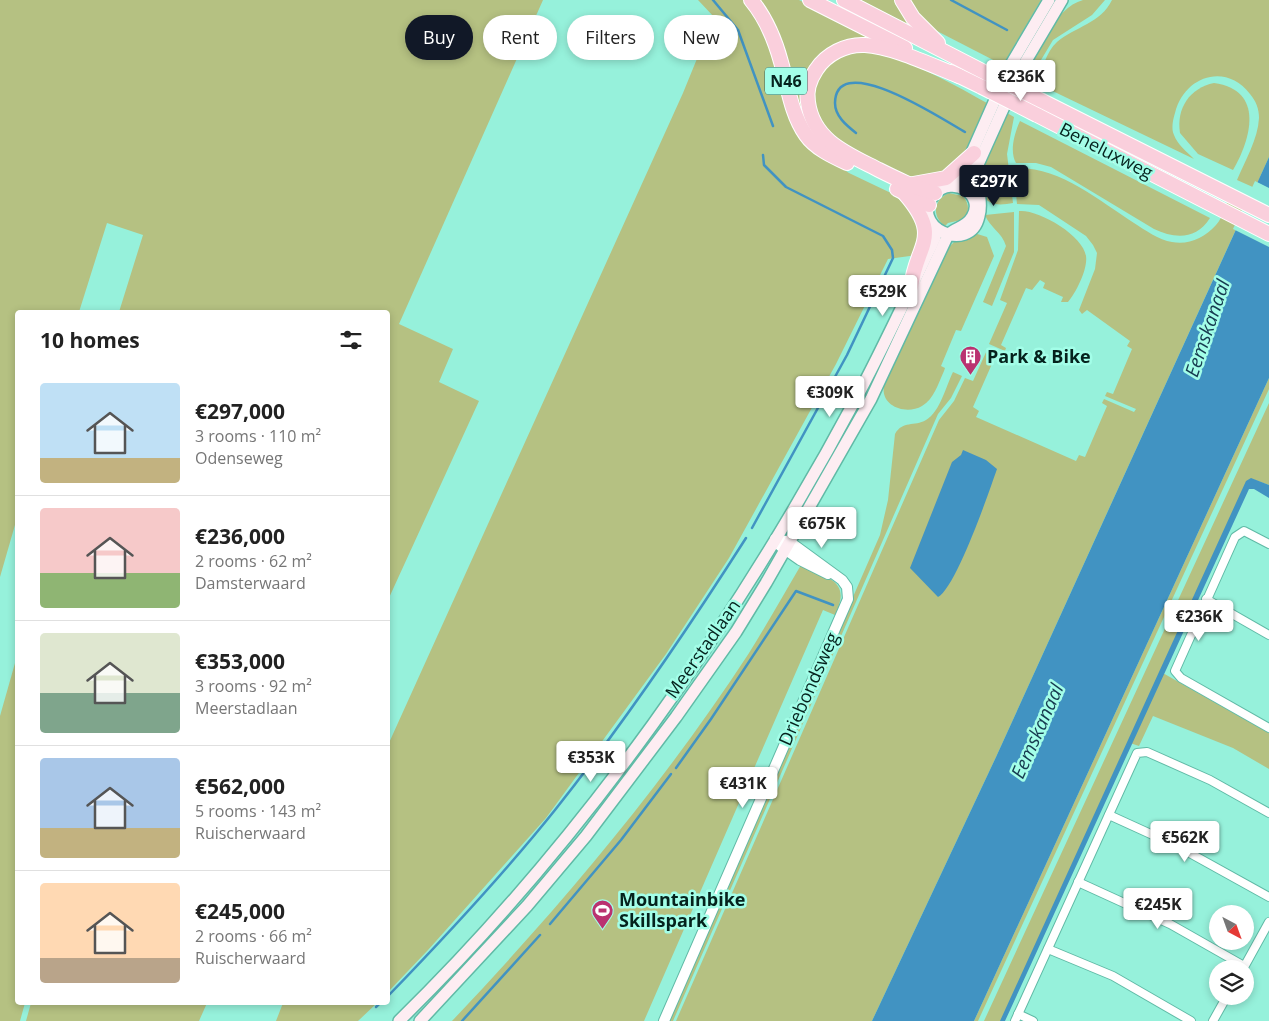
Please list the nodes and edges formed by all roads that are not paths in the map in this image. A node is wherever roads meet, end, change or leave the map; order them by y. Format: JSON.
{"nodes":[{"id":1,"x":751,"y":0,"type":"edge"},
{"id":2,"x":810,"y":0,"type":"edge"},
{"id":3,"x":844,"y":0,"type":"edge"},
{"id":4,"x":902,"y":0,"type":"edge"},
{"id":5,"x":1071,"y":0,"type":"edge"},
{"id":6,"x":1052,"y":3,"type":"edge"},
{"id":7,"x":950,"y":54,"type":"junction"},
{"id":8,"x":959,"y":76,"type":"junction"},
{"id":9,"x":974,"y":153,"type":"junction"},
{"id":10,"x":906,"y":188,"type":"junction"},
{"id":11,"x":968,"y":190,"type":"junction"},
{"id":12,"x":932,"y":199,"type":"junction"},
{"id":13,"x":1254,"y":208,"type":"junction"},
{"id":14,"x":1269,"y":210,"type":"edge"},
{"id":15,"x":1269,"y":215,"type":"edge"},
{"id":16,"x":937,"y":229,"type":"junction"},
{"id":17,"x":1269,"y":234,"type":"edge"},
{"id":18,"x":948,"y":235,"type":"junction"},
{"id":19,"x":911,"y":288,"type":"junction"},
{"id":20,"x":775,"y":539,"type":"junction"},
{"id":21,"x":1269,"y":544,"type":"edge"},
{"id":22,"x":787,"y":547,"type":"junction"},
{"id":23,"x":1206,"y":600,"type":"junction"},
{"id":24,"x":1269,"y":635,"type":"edge"},
{"id":25,"x":1269,"y":728,"type":"edge"},
{"id":26,"x":1269,"y":813,"type":"edge"},
{"id":27,"x":1109,"y":815,"type":"junction"},
{"id":28,"x":1078,"y":882,"type":"junction"},
{"id":29,"x":1269,"y":897,"type":"edge"},
{"id":30,"x":1269,"y":922,"type":"edge"},
{"id":31,"x":1048,"y":949,"type":"junction"},
{"id":32,"x":1230,"y":960,"type":"edge"},
{"id":33,"x":1248,"y":960,"type":"edge"},
{"id":34,"x":1222,"y":1005,"type":"edge"},
{"id":35,"x":1016,"y":1018,"type":"edge"},
{"id":36,"x":399,"y":1021,"type":"edge"},
{"id":37,"x":420,"y":1021,"type":"edge"},
{"id":38,"x":664,"y":1021,"type":"edge"},
{"id":39,"x":1034,"y":1021,"type":"edge"},
{"id":40,"x":1191,"y":1021,"type":"edge"},
{"id":41,"x":1213,"y":1021,"type":"edge"}],
"edges":[{"from":1,"to":10,"type":"highway","number":"N46"},
{"from":2,"to":8,"type":"highway","name":"Beneluxweg","number":"N46"},
{"from":3,"to":7,"type":"highway","name":"Beneluxweg"},
{"from":4,"to":7,"type":"highway"},
{"from":5,"to":6,"type":"main road"},
{"from":6,"to":9,"type":"main road"},
{"from":6,"to":11,"type":"main road"},
{"from":7,"to":13,"type":"highway","name":"Beneluxweg","bridge":true},
{"from":8,"to":10,"type":"highway","number":"N46"},
{"from":8,"to":17,"type":"highway","name":"Beneluxweg","number":"N46","bridge":true},
{"from":9,"to":10,"type":"highway"},
{"from":9,"to":11,"type":"main road"},
{"from":10,"to":12,"type":"highway","number":"N46"},
{"from":10,"to":19,"type":"highway","number":"N46"},
{"from":11,"to":12,"type":"main road"},
{"from":11,"to":18,"type":"main road"},
{"from":12,"to":16,"type":"main road"},
{"from":13,"to":14,"type":"highway"},
{"from":13,"to":15,"type":"highway","name":"Beneluxweg"},
{"from":16,"to":18,"type":"main road"},
{"from":16,"to":19,"type":"main road","name":"Meerstadlaan"},
{"from":18,"to":22,"type":"main road","name":"Meerstadlaan"},
{"from":19,"to":20,"type":"main road","name":"Meerstadlaan"},
{"from":20,"to":22,"type":"street","name":"Driebondsweg"},
{"from":20,"to":36,"type":"main road","name":"Meerstadlaan"},
{"from":21,"to":23,"type":"street"},
{"from":22,"to":37,"type":"main road","name":"Meerstadlaan"},
{"from":22,"to":38,"type":"street","name":"Driebondsweg"},
{"from":23,"to":24,"type":"street"},
{"from":23,"to":25,"type":"street"},
{"from":26,"to":27,"type":"street"},
{"from":27,"to":28,"type":"street"},
{"from":27,"to":29,"type":"street"},
{"from":28,"to":31,"type":"street"},
{"from":28,"to":32,"type":"street"},
{"from":30,"to":33,"type":"street"},
{"from":31,"to":35,"type":"street"},
{"from":31,"to":40,"type":"street"},
{"from":34,"to":41,"type":"street"},
{"from":35,"to":39,"type":"street"}]}
